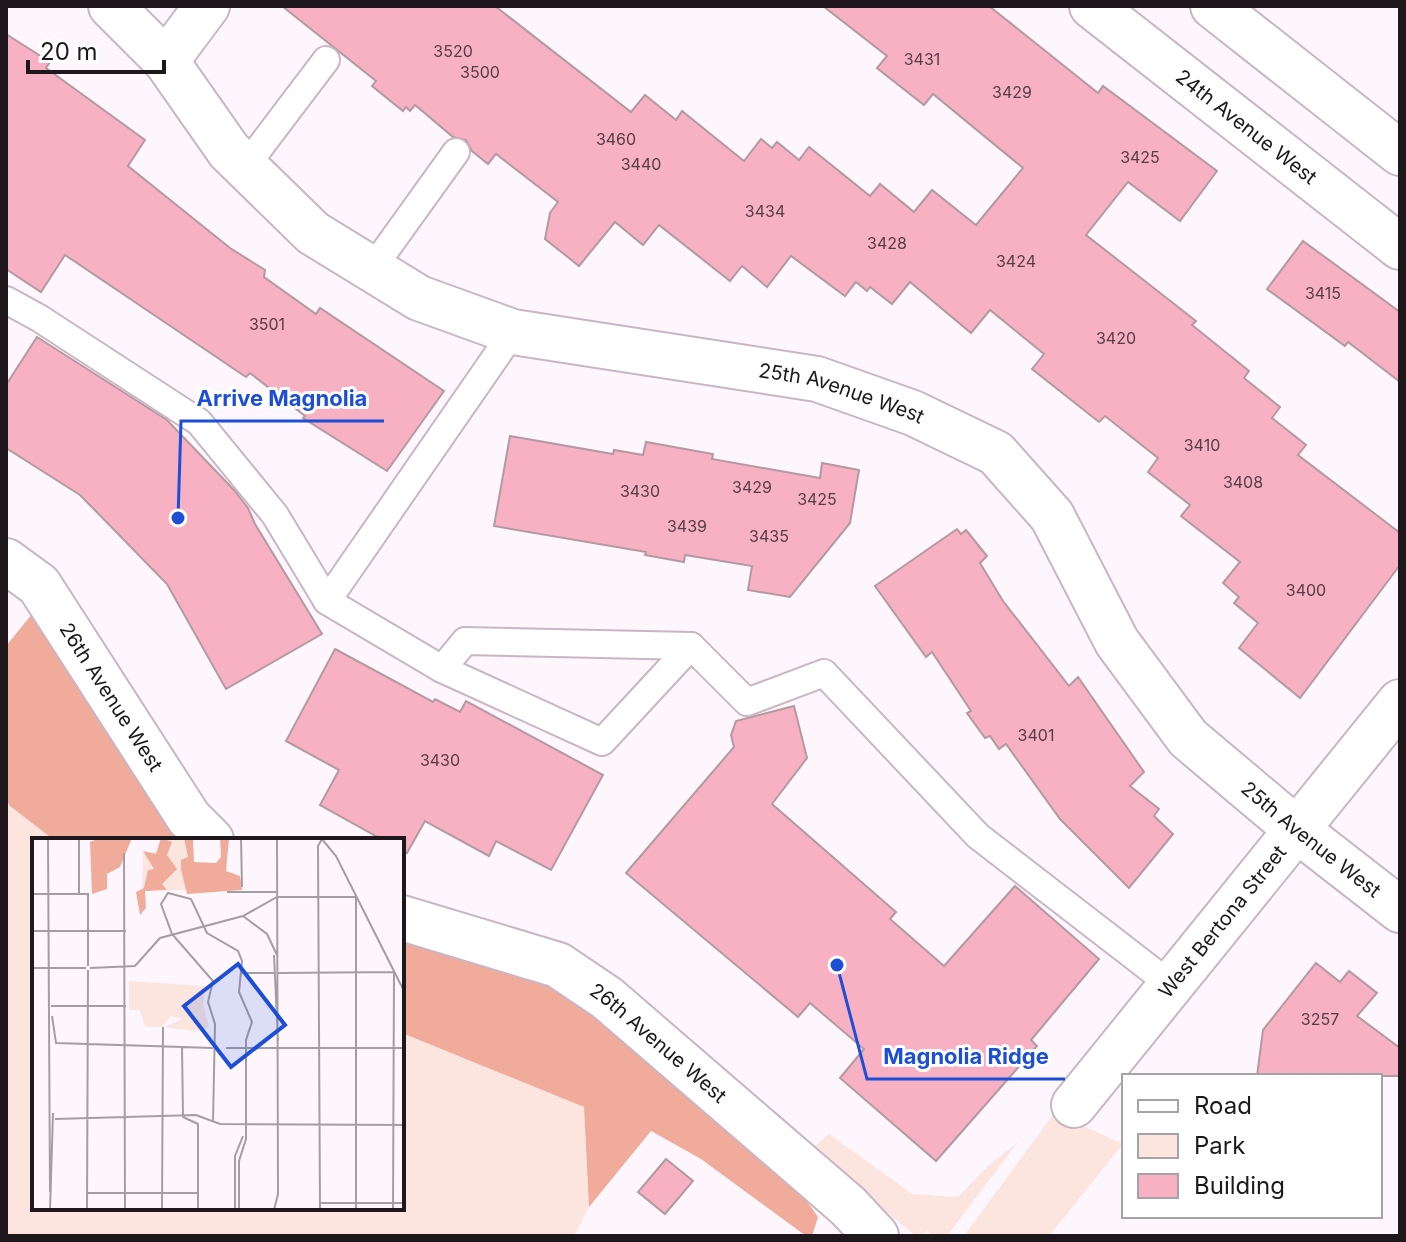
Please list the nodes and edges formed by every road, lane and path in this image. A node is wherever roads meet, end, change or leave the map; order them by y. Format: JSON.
{"nodes":[{"id":1,"x":111,"y":6,"type":"edge"},
{"id":2,"x":207,"y":6,"type":"edge"},
{"id":3,"x":1092,"y":6,"type":"edge"},
{"id":4,"x":1213,"y":6,"type":"edge"},
{"id":5,"x":326,"y":60,"type":"dead end"},
{"id":6,"x":166,"y":61,"type":"junction"},
{"id":7,"x":456,"y":152,"type":"dead end"},
{"id":8,"x":1400,"y":153,"type":"edge"},
{"id":9,"x":245,"y":167,"type":"junction"},
{"id":10,"x":1400,"y":247,"type":"edge"},
{"id":11,"x":372,"y":269,"type":"junction"},
{"id":12,"x":6,"y":300,"type":"edge"},
{"id":13,"x":513,"y":332,"type":"junction"},
{"id":14,"x":6,"y":561,"type":"edge"},
{"id":15,"x":327,"y":601,"type":"junction"},
{"id":16,"x":691,"y":646,"type":"junction"},
{"id":17,"x":442,"y":669,"type":"junction"},
{"id":18,"x":1400,"y":702,"type":"edge"},
{"id":19,"x":1296,"y":829,"type":"junction"},
{"id":20,"x":209,"y":838,"type":"edge"},
{"id":21,"x":1400,"y":910,"type":"edge"},
{"id":22,"x":404,"y":919,"type":"edge"},
{"id":23,"x":1171,"y":985,"type":"junction"},
{"id":24,"x":1074,"y":1105,"type":"dead end"},
{"id":25,"x":876,"y":1236,"type":"edge"}],
"edges":[{"from":1,"to":6,"type":"street","name":"25th Avenue West"},
{"from":2,"to":6,"type":"street"},
{"from":3,"to":10,"type":"street","name":"24th Avenue West"},
{"from":4,"to":8,"type":"street"},
{"from":5,"to":9,"type":"lane"},
{"from":6,"to":9,"type":"street","name":"25th Avenue West"},
{"from":7,"to":11,"type":"lane"},
{"from":9,"to":11,"type":"street","name":"25th Avenue West"},
{"from":11,"to":13,"type":"street","name":"25th Avenue West"},
{"from":12,"to":15,"type":"lane"},
{"from":13,"to":15,"type":"lane"},
{"from":13,"to":19,"type":"street","name":"25th Avenue West"},
{"from":14,"to":20,"type":"street","name":"26th Avenue West"},
{"from":15,"to":17,"type":"lane"},
{"from":16,"to":17,"type":"lane"},
{"from":16,"to":17,"type":"lane"},
{"from":16,"to":23,"type":"lane"},
{"from":18,"to":19,"type":"street","name":"West Bertona Street"},
{"from":19,"to":21,"type":"street","name":"25th Avenue West"},
{"from":19,"to":23,"type":"street","name":"West Bertona Street"},
{"from":22,"to":25,"type":"street","name":"26th Avenue West"},
{"from":23,"to":24,"type":"street","name":"West Bertona Street"}]}
